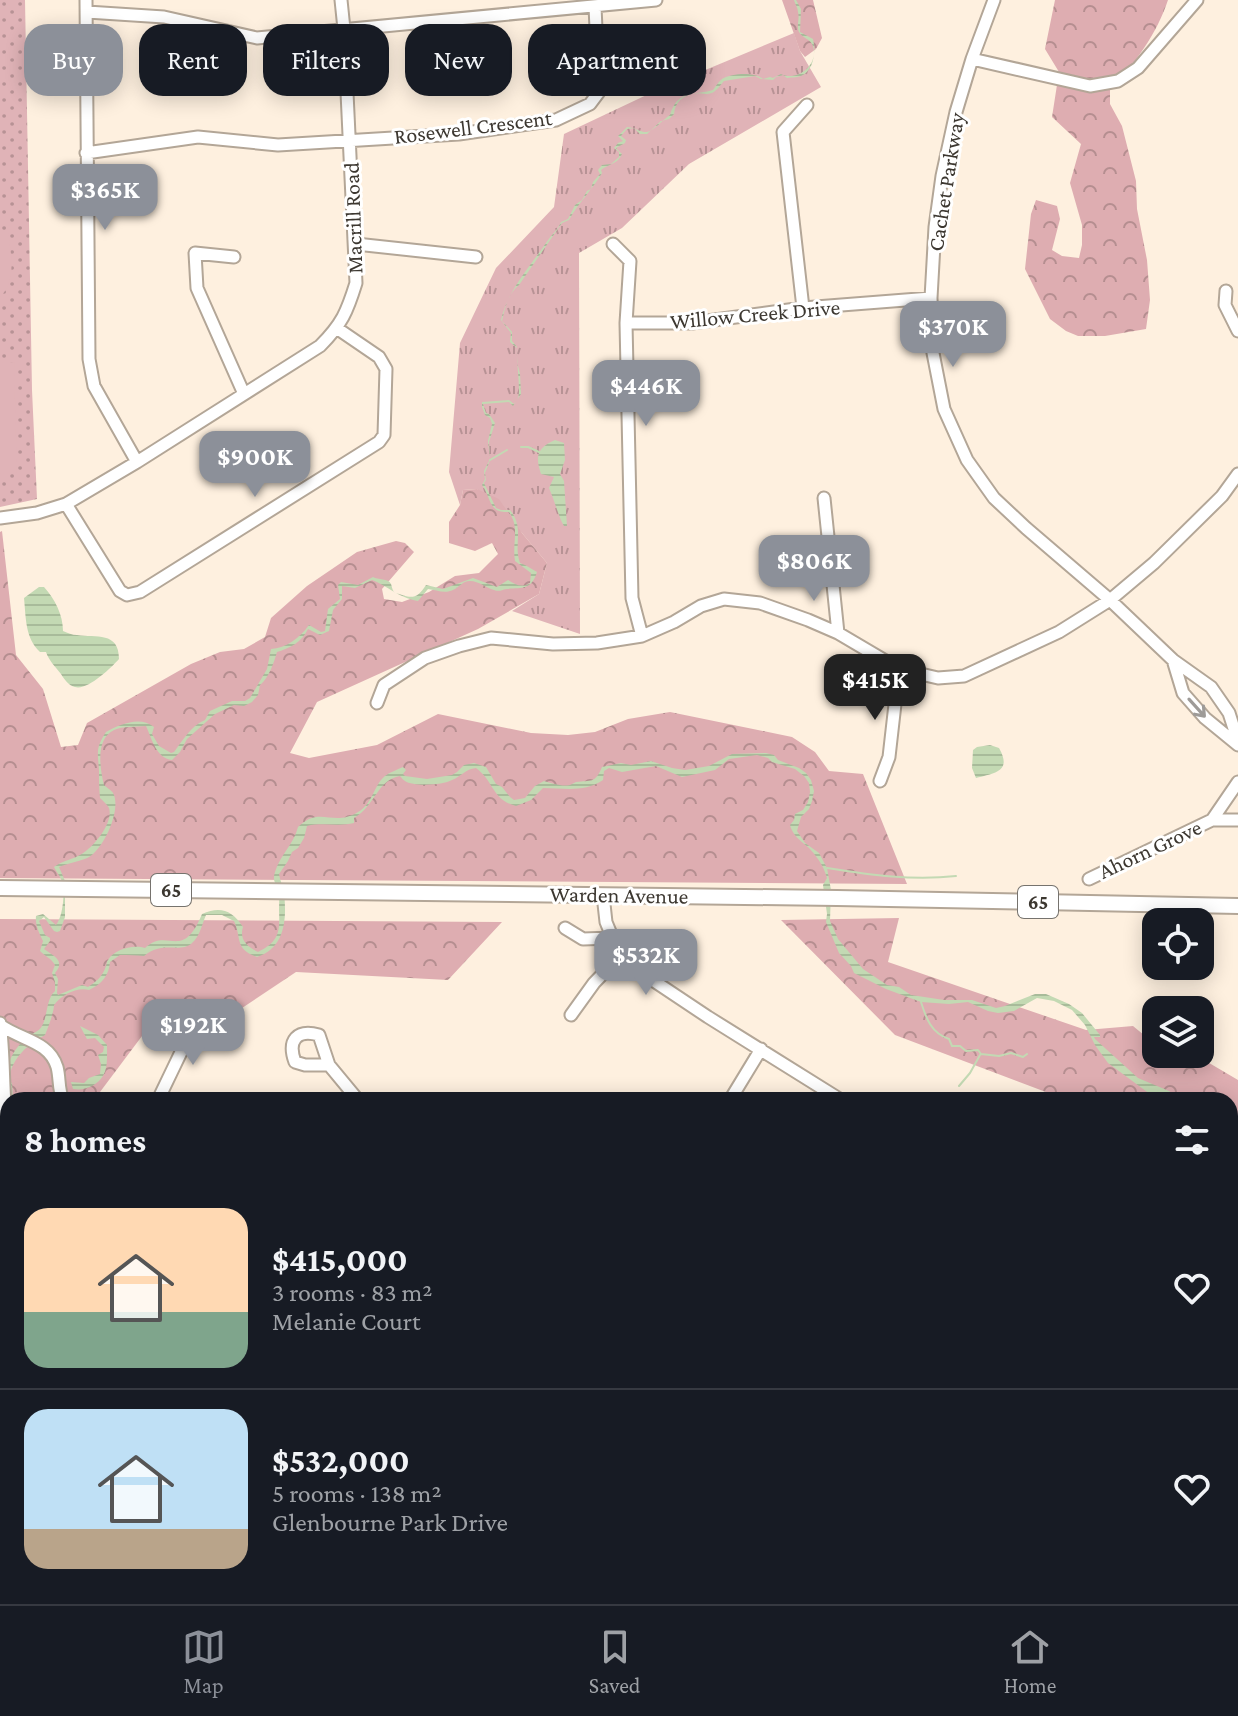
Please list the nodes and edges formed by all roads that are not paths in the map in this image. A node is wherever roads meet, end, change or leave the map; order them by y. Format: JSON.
{"nodes":[{"id":1,"x":341,"y":0,"type":"edge"},
{"id":2,"x":656,"y":0,"type":"edge"},
{"id":3,"x":994,"y":0,"type":"edge"},
{"id":4,"x":1197,"y":0,"type":"edge"},
{"id":5,"x":87,"y":6,"type":"edge"},
{"id":6,"x":595,"y":7,"type":"junction"},
{"id":7,"x":343,"y":24,"type":"edge"},
{"id":8,"x":389,"y":25,"type":"edge"},
{"id":9,"x":263,"y":37,"type":"edge"},
{"id":10,"x":972,"y":59,"type":"junction"},
{"id":11,"x":348,"y":96,"type":"edge"},
{"id":12,"x":807,"y":105,"type":"dead end"},
{"id":13,"x":350,"y":141,"type":"junction"},
{"id":14,"x":86,"y":153,"type":"junction"},
{"id":15,"x":356,"y":244,"type":"junction"},
{"id":16,"x":613,"y":244,"type":"dead end"},
{"id":17,"x":234,"y":257,"type":"dead end"},
{"id":18,"x":476,"y":257,"type":"dead end"},
{"id":19,"x":1226,"y":291,"type":"dead end"},
{"id":20,"x":931,"y":298,"type":"junction"},
{"id":21,"x":803,"y":308,"type":"junction"},
{"id":22,"x":626,"y":323,"type":"junction"},
{"id":23,"x":338,"y":329,"type":"junction"},
{"id":24,"x":1238,"y":331,"type":"edge"},
{"id":25,"x":244,"y":394,"type":"junction"},
{"id":26,"x":137,"y":462,"type":"junction"},
{"id":27,"x":1238,"y":474,"type":"edge"},
{"id":28,"x":824,"y":498,"type":"dead end"},
{"id":29,"x":66,"y":504,"type":"junction"},
{"id":30,"x":0,"y":518,"type":"edge"},
{"id":31,"x":1110,"y":600,"type":"junction"},
{"id":32,"x":838,"y":633,"type":"junction"},
{"id":33,"x":642,"y":636,"type":"junction"},
{"id":34,"x":1173,"y":660,"type":"junction"},
{"id":35,"x":899,"y":669,"type":"junction"},
{"id":36,"x":377,"y":703,"type":"dead end"},
{"id":37,"x":1238,"y":743,"type":"edge"},
{"id":38,"x":880,"y":781,"type":"dead end"},
{"id":39,"x":1238,"y":782,"type":"edge"},
{"id":40,"x":1212,"y":820,"type":"junction"},
{"id":41,"x":1238,"y":820,"type":"edge"},
{"id":42,"x":1089,"y":879,"type":"dead end"},
{"id":43,"x":0,"y":888,"type":"edge"},
{"id":44,"x":603,"y":895,"type":"junction"},
{"id":45,"x":1238,"y":906,"type":"edge"},
{"id":46,"x":565,"y":928,"type":"dead end"},
{"id":47,"x":612,"y":938,"type":"junction"},
{"id":48,"x":620,"y":956,"type":"junction"},
{"id":49,"x":571,"y":1015,"type":"dead end"},
{"id":50,"x":183,"y":1023,"type":"dead end"},
{"id":51,"x":0,"y":1024,"type":"edge"},
{"id":52,"x":761,"y":1049,"type":"junction"},
{"id":53,"x":329,"y":1065,"type":"dead end"},
{"id":54,"x":4,"y":1092,"type":"edge"},
{"id":55,"x":60,"y":1092,"type":"edge"},
{"id":56,"x":162,"y":1092,"type":"edge"},
{"id":57,"x":351,"y":1092,"type":"edge"},
{"id":58,"x":735,"y":1092,"type":"edge"},
{"id":59,"x":828,"y":1092,"type":"edge"}],
"edges":[{"from":1,"to":7,"type":"street","name":"Macrill Road"},
{"from":2,"to":6,"type":"street"},
{"from":3,"to":10,"type":"street","name":"Cachet Parkway"},
{"from":4,"to":10,"type":"street"},
{"from":5,"to":9,"type":"street"},
{"from":5,"to":14,"type":"street"},
{"from":6,"to":8,"type":"street"},
{"from":6,"to":13,"type":"street","name":"Rosewell Crescent"},
{"from":10,"to":20,"type":"street","name":"Cachet Parkway"},
{"from":11,"to":13,"type":"street","name":"Macrill Road"},
{"from":12,"to":21,"type":"street"},
{"from":13,"to":14,"type":"street","name":"Rosewell Crescent"},
{"from":13,"to":15,"type":"street","name":"Macrill Road"},
{"from":14,"to":26,"type":"street"},
{"from":15,"to":18,"type":"street"},
{"from":15,"to":23,"type":"street","name":"Macrill Road"},
{"from":16,"to":22,"type":"street"},
{"from":17,"to":25,"type":"street"},
{"from":19,"to":24,"type":"street"},
{"from":20,"to":21,"type":"street","name":"Willow Creek Drive"},
{"from":20,"to":31,"type":"street","name":"Cachet Parkway"},
{"from":21,"to":22,"type":"street","name":"Willow Creek Drive"},
{"from":22,"to":33,"type":"street"},
{"from":23,"to":25,"type":"street","name":"Macrill Road"},
{"from":23,"to":29,"type":"street"},
{"from":25,"to":26,"type":"street","name":"Macrill Road"},
{"from":26,"to":29,"type":"street","name":"Macrill Road"},
{"from":27,"to":31,"type":"street"},
{"from":28,"to":32,"type":"street"},
{"from":29,"to":30,"type":"street","name":"Macrill Road"},
{"from":31,"to":34,"type":"street","name":"Cachet Parkway"},
{"from":31,"to":35,"type":"street"},
{"from":32,"to":33,"type":"street"},
{"from":32,"to":35,"type":"street"},
{"from":33,"to":36,"type":"street"},
{"from":34,"to":37,"type":"street","name":"Cachet Parkway","one_way":true},
{"from":34,"to":37,"type":"street","name":"Cachet Parkway"},
{"from":35,"to":38,"type":"street"},
{"from":39,"to":40,"type":"street","name":"Ahorn Grove"},
{"from":40,"to":41,"type":"street","name":"Ahorn Grove"},
{"from":40,"to":42,"type":"street","name":"Ahorn Grove"},
{"from":43,"to":44,"type":"main road","name":"Warden Avenue","number":"65"},
{"from":44,"to":45,"type":"main road","name":"Warden Avenue","number":"65"},
{"from":44,"to":47,"type":"street"},
{"from":46,"to":47,"type":"street"},
{"from":47,"to":48,"type":"street"},
{"from":48,"to":49,"type":"street"},
{"from":48,"to":52,"type":"street"},
{"from":50,"to":56,"type":"street"},
{"from":51,"to":54,"type":"street"},
{"from":51,"to":55,"type":"street"},
{"from":52,"to":58,"type":"street"},
{"from":52,"to":59,"type":"street"},
{"from":53,"to":57,"type":"street"}]}
